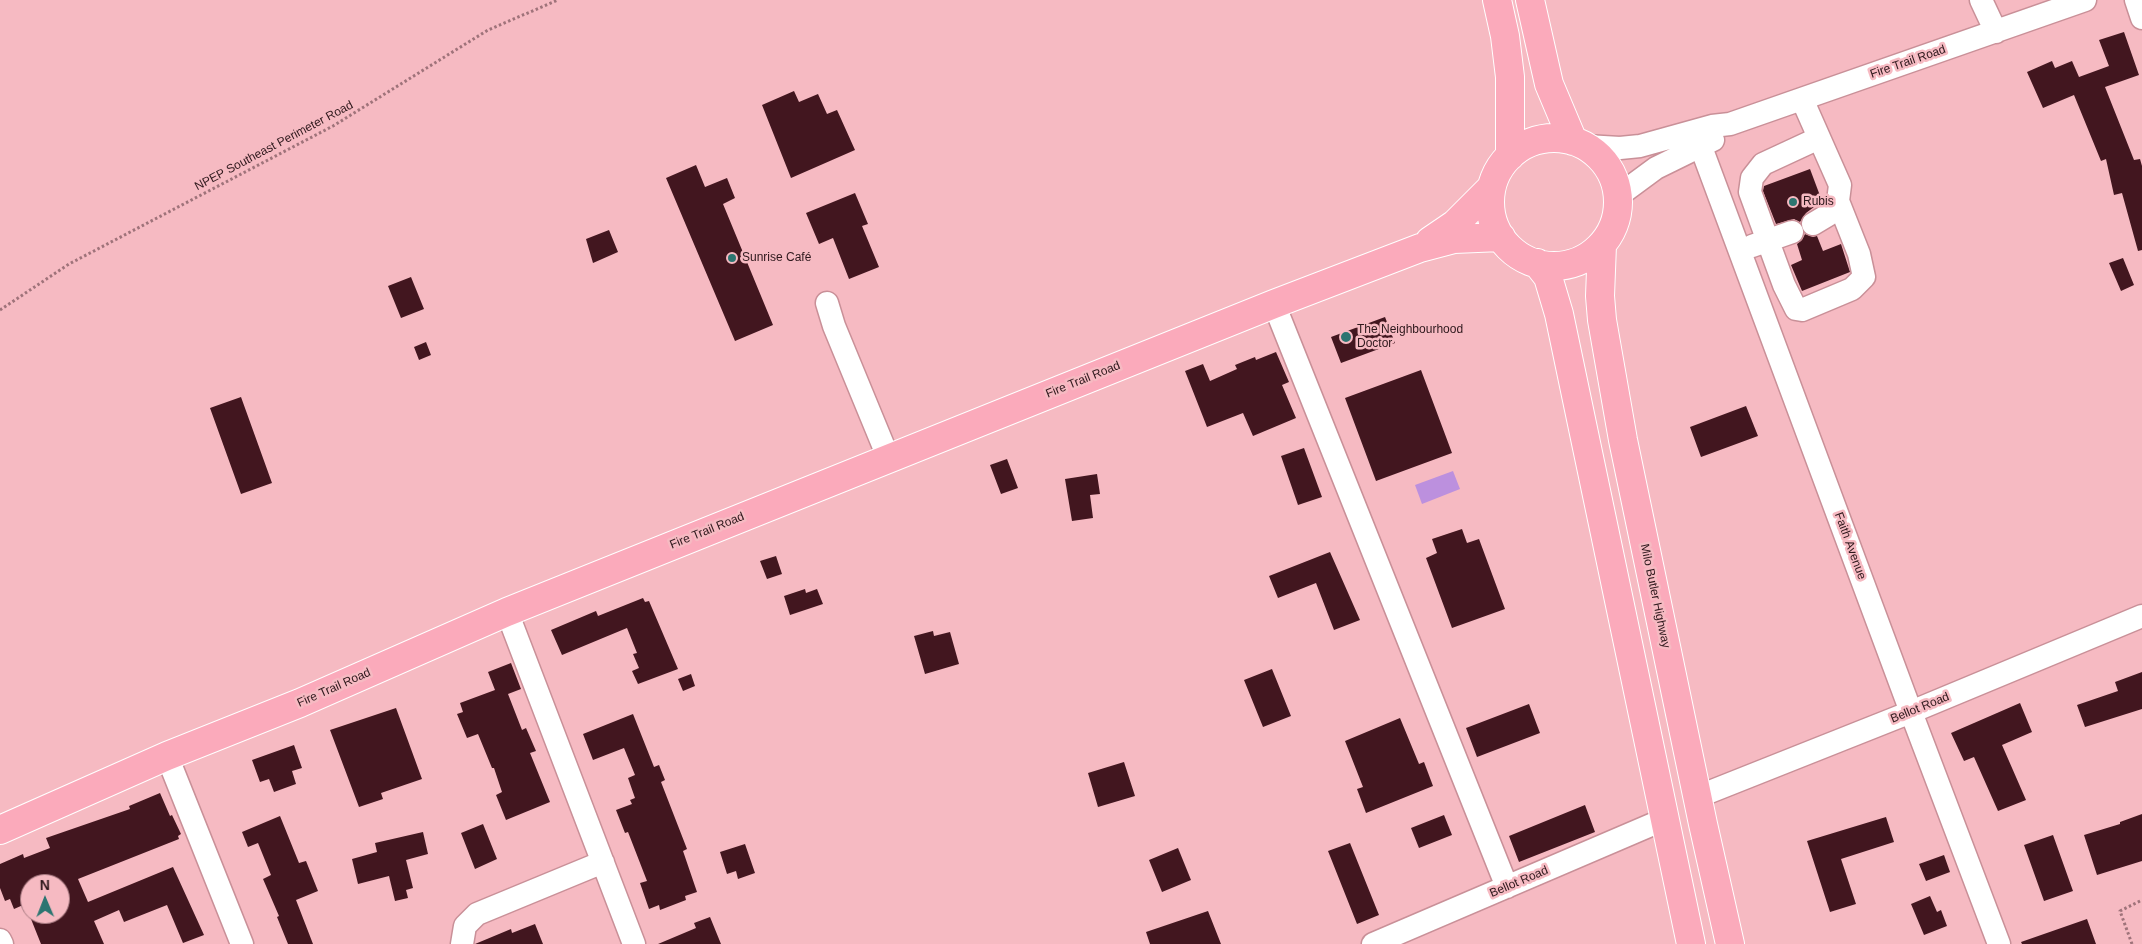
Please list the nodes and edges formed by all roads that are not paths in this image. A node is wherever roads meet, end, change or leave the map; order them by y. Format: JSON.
{"nodes":[{"id":1,"x":1497,"y":0,"type":"edge"},
{"id":2,"x":1530,"y":0,"type":"edge"},
{"id":3,"x":1981,"y":0,"type":"edge"},
{"id":4,"x":2085,"y":0,"type":"edge"},
{"id":5,"x":2136,"y":0,"type":"edge"},
{"id":6,"x":2142,"y":18,"type":"edge"},
{"id":7,"x":1996,"y":32,"type":"junction"},
{"id":8,"x":1802,"y":99,"type":"junction"},
{"id":9,"x":1730,"y":124,"type":"junction"},
{"id":10,"x":1820,"y":138,"type":"junction"},
{"id":11,"x":1580,"y":144,"type":"junction"},
{"id":12,"x":1701,"y":147,"type":"junction"},
{"id":13,"x":1510,"y":156,"type":"junction"},
{"id":14,"x":1491,"y":188,"type":"junction"},
{"id":15,"x":1618,"y":196,"type":"junction"},
{"id":16,"x":1838,"y":201,"type":"junction"},
{"id":17,"x":1813,"y":224,"type":"dead end"},
{"id":18,"x":1792,"y":232,"type":"dead end"},
{"id":19,"x":1500,"y":237,"type":"junction"},
{"id":20,"x":1767,"y":241,"type":"junction"},
{"id":21,"x":1602,"y":244,"type":"junction"},
{"id":22,"x":1420,"y":248,"type":"junction"},
{"id":23,"x":1740,"y":250,"type":"junction"},
{"id":24,"x":1537,"y":263,"type":"junction"},
{"id":25,"x":827,"y":303,"type":"dead end"},
{"id":26,"x":1274,"y":304,"type":"junction"},
{"id":27,"x":888,"y":457,"type":"junction"},
{"id":28,"x":507,"y":612,"type":"junction"},
{"id":29,"x":2142,"y":616,"type":"edge"},
{"id":30,"x":1911,"y":712,"type":"junction"},
{"id":31,"x":167,"y":756,"type":"junction"},
{"id":32,"x":1697,"y":797,"type":"junction"},
{"id":33,"x":1665,"y":819,"type":"junction"},
{"id":34,"x":0,"y":830,"type":"edge"},
{"id":35,"x":603,"y":862,"type":"junction"},
{"id":36,"x":1508,"y":887,"type":"junction"},
{"id":37,"x":0,"y":940,"type":"edge"},
{"id":38,"x":2,"y":944,"type":"edge"},
{"id":39,"x":242,"y":944,"type":"edge"},
{"id":40,"x":462,"y":944,"type":"edge"},
{"id":41,"x":634,"y":944,"type":"edge"},
{"id":42,"x":1374,"y":944,"type":"edge"},
{"id":43,"x":1691,"y":944,"type":"edge"},
{"id":44,"x":1730,"y":944,"type":"edge"},
{"id":45,"x":1999,"y":944,"type":"edge"}],
"edges":[{"from":1,"to":13,"type":"main road"},
{"from":2,"to":11,"type":"main road"},
{"from":3,"to":7,"type":"street"},
{"from":4,"to":7,"type":"street","name":"Fire Trail Road"},
{"from":5,"to":6,"type":"street"},
{"from":7,"to":8,"type":"street","name":"Fire Trail Road"},
{"from":8,"to":9,"type":"street","name":"Fire Trail Road"},
{"from":8,"to":10,"type":"street"},
{"from":9,"to":11,"type":"street","name":"Fire Trail Road"},
{"from":9,"to":12,"type":"street","name":"Fire Trail Road"},
{"from":10,"to":16,"type":"street"},
{"from":10,"to":20,"type":"street"},
{"from":11,"to":13,"type":"main road"},
{"from":11,"to":15,"type":"main road"},
{"from":12,"to":15,"type":"street","name":"Fire Trail Road"},
{"from":12,"to":23,"type":"street","name":"Faith Avenue"},
{"from":13,"to":14,"type":"main road"},
{"from":14,"to":19,"type":"main road"},
{"from":14,"to":22,"type":"main road","name":"Fire Trail Road"},
{"from":15,"to":21,"type":"main road"},
{"from":16,"to":17,"type":"street"},
{"from":16,"to":20,"type":"street"},
{"from":18,"to":20,"type":"street"},
{"from":19,"to":22,"type":"main road","name":"Fire Trail Road"},
{"from":19,"to":24,"type":"main road"},
{"from":20,"to":23,"type":"street"},
{"from":21,"to":24,"type":"main road"},
{"from":21,"to":32,"type":"main road","name":"Milo Butler Highway"},
{"from":22,"to":26,"type":"main road","name":"Fire Trail Road"},
{"from":23,"to":30,"type":"street","name":"Faith Avenue"},
{"from":24,"to":33,"type":"main road"},
{"from":25,"to":27,"type":"street"},
{"from":26,"to":27,"type":"main road","name":"Fire Trail Road"},
{"from":26,"to":36,"type":"street"},
{"from":27,"to":28,"type":"main road","name":"Fire Trail Road"},
{"from":28,"to":31,"type":"main road","name":"Fire Trail Road"},
{"from":28,"to":35,"type":"street"},
{"from":29,"to":30,"type":"street","name":"Bellot Road"},
{"from":30,"to":32,"type":"street","name":"Bellot Road"},
{"from":30,"to":45,"type":"street","name":"Faith Avenue"},
{"from":31,"to":34,"type":"main road","name":"Fire Trail Road"},
{"from":31,"to":39,"type":"street"},
{"from":32,"to":44,"type":"main road","name":"Milo Butler Highway"},
{"from":33,"to":36,"type":"street","name":"Bellot Road"},
{"from":33,"to":43,"type":"main road"},
{"from":35,"to":40,"type":"street"},
{"from":35,"to":41,"type":"street"},
{"from":36,"to":42,"type":"street","name":"Bellot Road"},
{"from":37,"to":38,"type":"street"}]}
